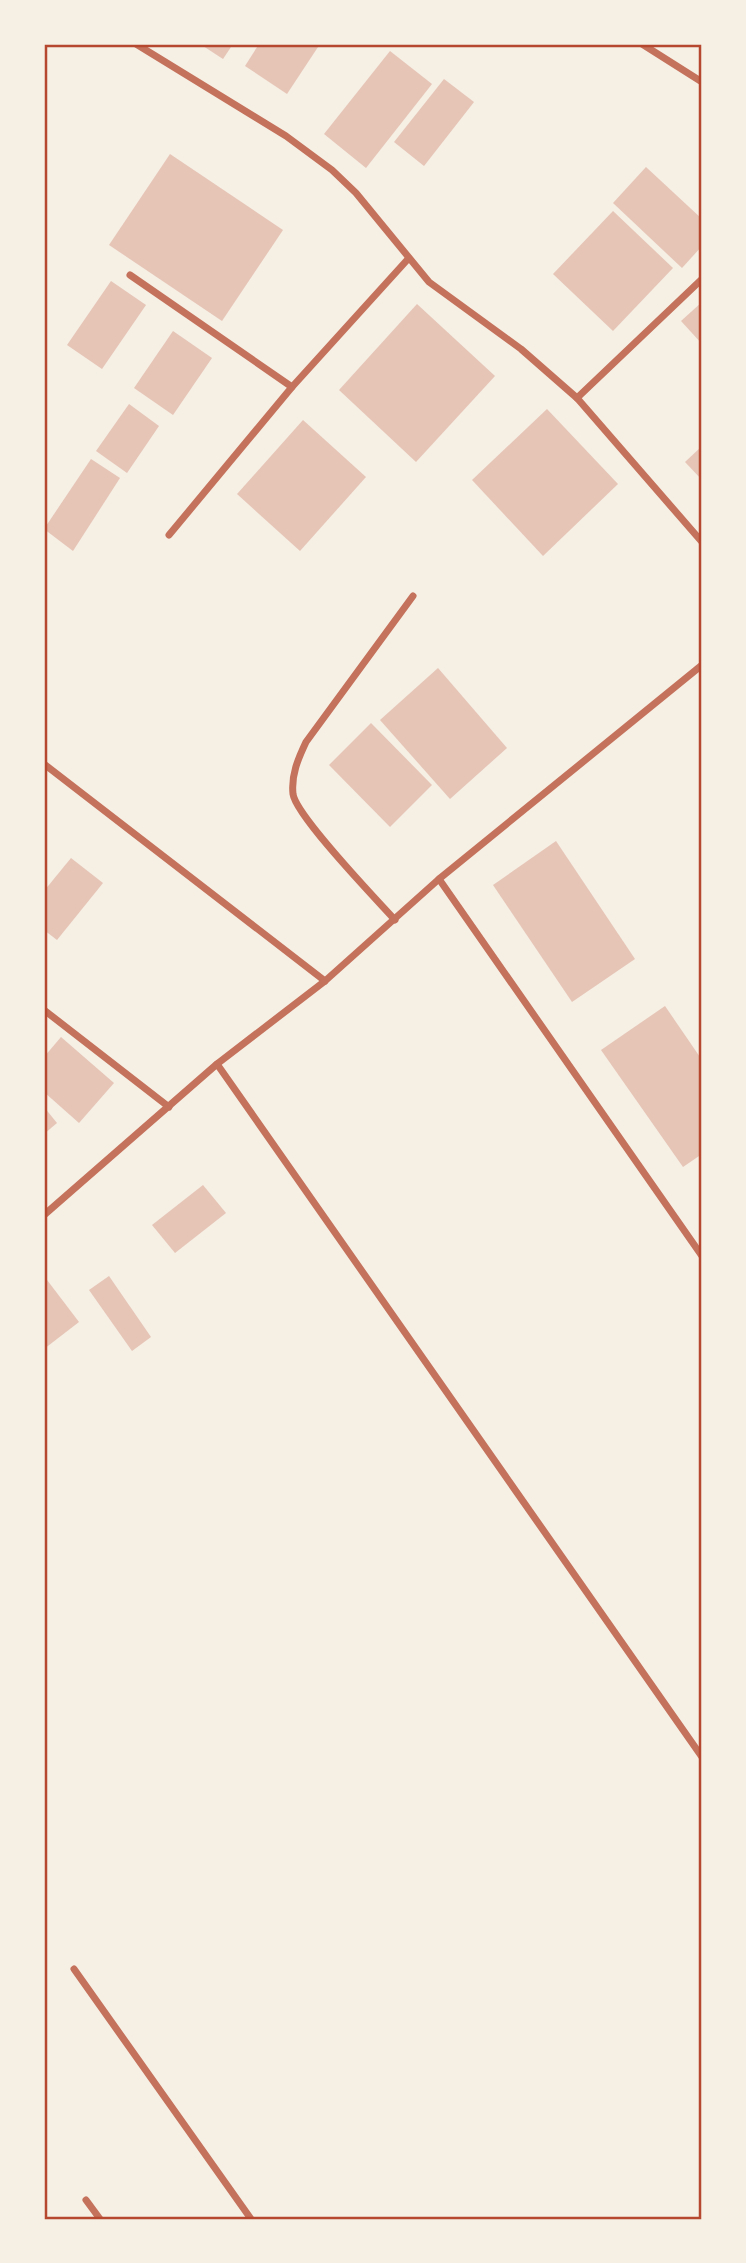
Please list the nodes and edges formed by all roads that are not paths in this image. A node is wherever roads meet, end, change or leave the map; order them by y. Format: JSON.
{"nodes":[{"id":1,"x":136,"y":44,"type":"edge"},
{"id":2,"x":642,"y":44,"type":"edge"},
{"id":3,"x":702,"y":82,"type":"edge"},
{"id":4,"x":408,"y":259,"type":"junction"},
{"id":5,"x":130,"y":275,"type":"dead end"},
{"id":6,"x":702,"y":279,"type":"edge"},
{"id":7,"x":292,"y":387,"type":"junction"},
{"id":8,"x":577,"y":398,"type":"junction"},
{"id":9,"x":169,"y":535,"type":"dead end"},
{"id":10,"x":702,"y":542,"type":"edge"},
{"id":11,"x":413,"y":596,"type":"dead end"},
{"id":12,"x":702,"y":664,"type":"edge"},
{"id":13,"x":44,"y":764,"type":"edge"},
{"id":14,"x":439,"y":879,"type":"junction"},
{"id":15,"x":395,"y":920,"type":"junction"},
{"id":16,"x":325,"y":981,"type":"junction"},
{"id":17,"x":44,"y":1010,"type":"edge"},
{"id":18,"x":217,"y":1064,"type":"junction"},
{"id":19,"x":169,"y":1107,"type":"junction"},
{"id":20,"x":44,"y":1215,"type":"edge"},
{"id":21,"x":702,"y":1256,"type":"edge"},
{"id":22,"x":702,"y":1757,"type":"edge"},
{"id":23,"x":74,"y":1969,"type":"dead end"},
{"id":24,"x":86,"y":2200,"type":"dead end"},
{"id":25,"x":100,"y":2219,"type":"edge"},
{"id":26,"x":250,"y":2219,"type":"edge"}],
"edges":[{"from":1,"to":4,"type":"street"},
{"from":2,"to":3,"type":"street"},
{"from":4,"to":7,"type":"street"},
{"from":4,"to":8,"type":"street"},
{"from":5,"to":7,"type":"street"},
{"from":6,"to":8,"type":"street"},
{"from":7,"to":9,"type":"street"},
{"from":8,"to":10,"type":"street"},
{"from":11,"to":15,"type":"street"},
{"from":12,"to":14,"type":"street"},
{"from":13,"to":16,"type":"street"},
{"from":14,"to":15,"type":"street"},
{"from":14,"to":21,"type":"street"},
{"from":15,"to":16,"type":"street"},
{"from":16,"to":18,"type":"street"},
{"from":17,"to":19,"type":"street"},
{"from":18,"to":19,"type":"street"},
{"from":18,"to":22,"type":"street"},
{"from":19,"to":20,"type":"street"},
{"from":23,"to":26,"type":"street"},
{"from":24,"to":25,"type":"street"}]}
